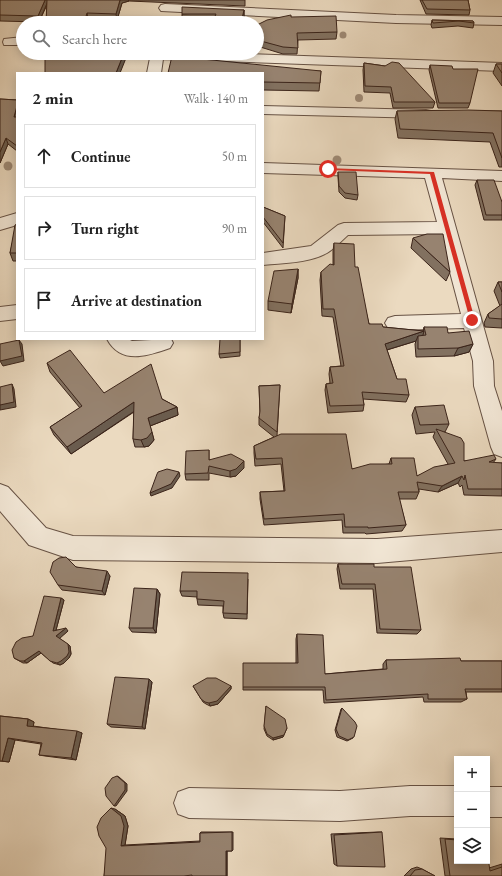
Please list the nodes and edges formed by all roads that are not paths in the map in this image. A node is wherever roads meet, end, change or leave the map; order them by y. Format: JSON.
{"nodes":[{"id":1,"x":165,"y":4,"type":"edge"},
{"id":2,"x":163,"y":16,"type":"edge"},
{"id":3,"x":502,"y":21,"type":"edge"},
{"id":4,"x":9,"y":42,"type":"dead end"},
{"id":5,"x":16,"y":42,"type":"edge"},
{"id":6,"x":264,"y":58,"type":"edge"},
{"id":7,"x":157,"y":60,"type":"edge"},
{"id":8,"x":502,"y":67,"type":"edge"},
{"id":9,"x":154,"y":72,"type":"edge"},
{"id":10,"x":264,"y":110,"type":"edge"},
{"id":11,"x":442,"y":114,"type":"edge"},
{"id":12,"x":264,"y":168,"type":"edge"},
{"id":13,"x":432,"y":173,"type":"junction"},
{"id":14,"x":502,"y":176,"type":"edge"},
{"id":15,"x":16,"y":219,"type":"edge"},
{"id":16,"x":0,"y":224,"type":"edge"},
{"id":17,"x":448,"y":228,"type":"junction"},
{"id":18,"x":264,"y":258,"type":"edge"},
{"id":19,"x":16,"y":312,"type":"edge"},
{"id":20,"x":0,"y":314,"type":"edge"},
{"id":21,"x":472,"y":320,"type":"junction"},
{"id":22,"x":395,"y":323,"type":"dead end"},
{"id":23,"x":117,"y":340,"type":"edge"},
{"id":24,"x":163,"y":343,"type":"dead end"},
{"id":25,"x":493,"y":360,"type":"edge"},
{"id":26,"x":502,"y":447,"type":"edge"},
{"id":27,"x":0,"y":494,"type":"edge"},
{"id":28,"x":502,"y":541,"type":"edge"},
{"id":29,"x":454,"y":802,"type":"edge"},
{"id":30,"x":490,"y":802,"type":"edge"},
{"id":31,"x":502,"y":802,"type":"edge"},
{"id":32,"x":189,"y":803,"type":"dead end"}],
"edges":[{"from":1,"to":2,"type":"street"},
{"from":1,"to":3,"type":"street"},
{"from":4,"to":5,"type":"street"},
{"from":6,"to":8,"type":"street"},
{"from":7,"to":9,"type":"street"},
{"from":10,"to":11,"type":"street"},
{"from":12,"to":13,"type":"street"},
{"from":13,"to":14,"type":"street"},
{"from":13,"to":17,"type":"street"},
{"from":15,"to":16,"type":"street"},
{"from":17,"to":18,"type":"street"},
{"from":17,"to":21,"type":"street"},
{"from":19,"to":20,"type":"street"},
{"from":21,"to":22,"type":"street"},
{"from":21,"to":25,"type":"street"},
{"from":23,"to":24,"type":"street"},
{"from":25,"to":26,"type":"street"},
{"from":27,"to":28,"type":"street"},
{"from":29,"to":32,"type":"street"},
{"from":30,"to":31,"type":"street"}]}
